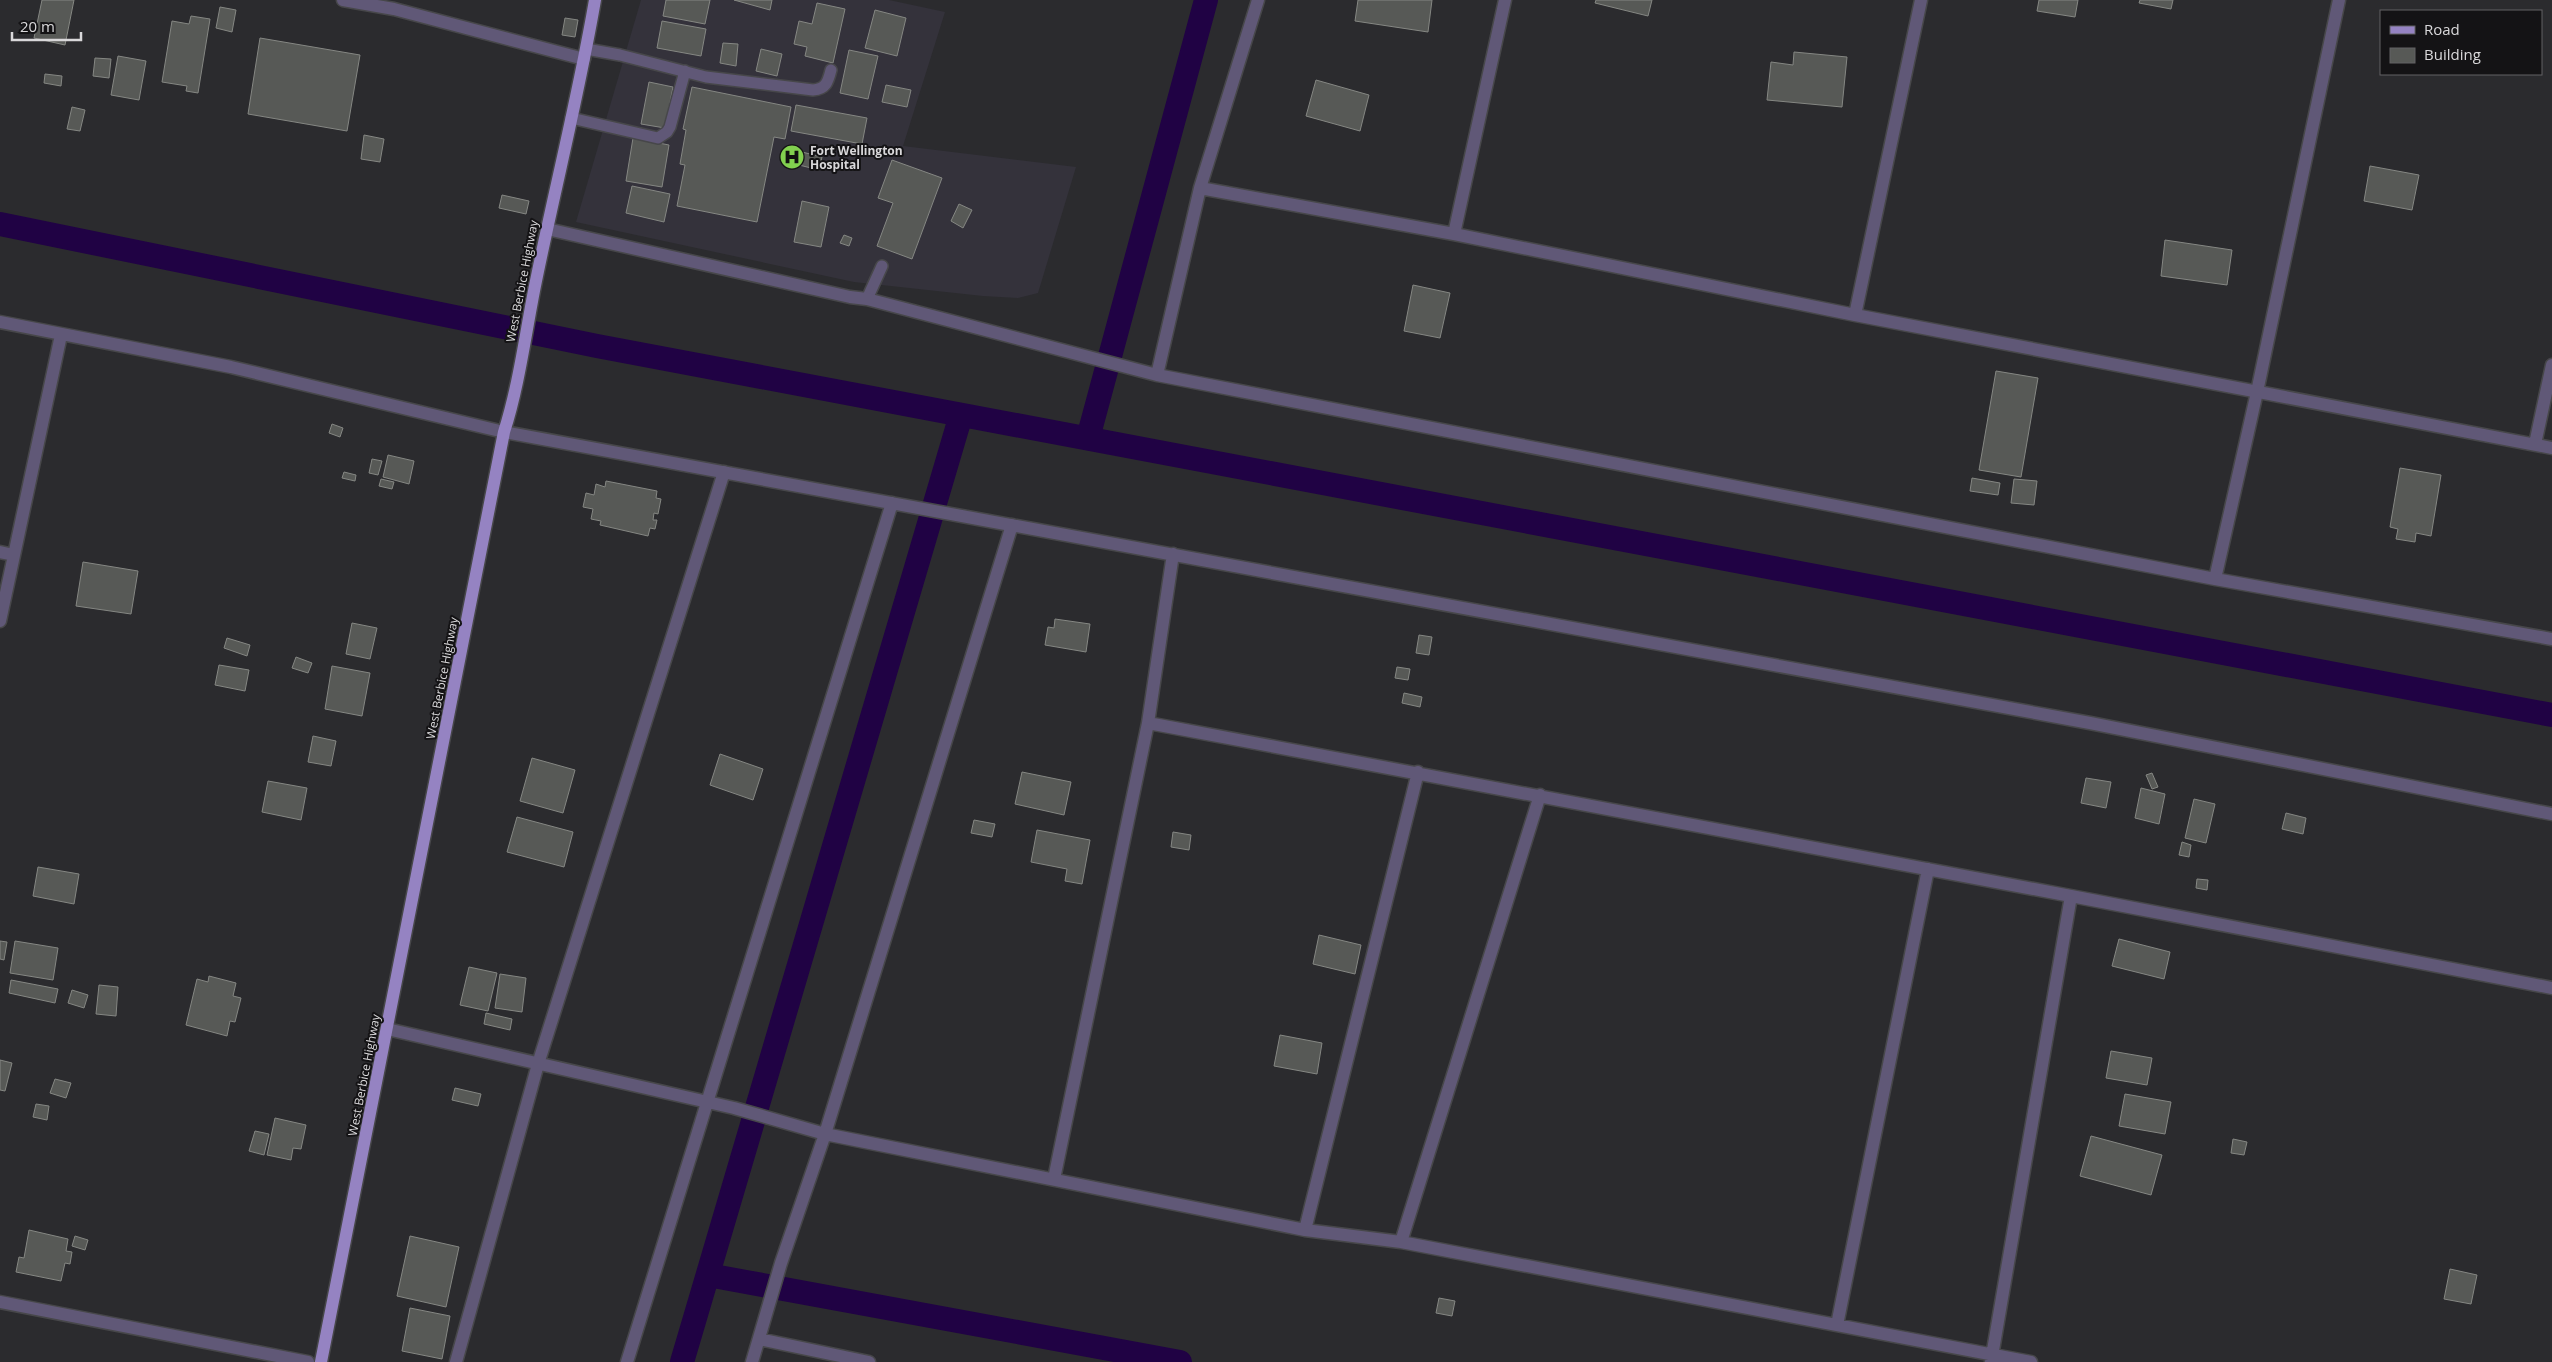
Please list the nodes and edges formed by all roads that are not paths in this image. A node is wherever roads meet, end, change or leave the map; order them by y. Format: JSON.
{"nodes":[{"id":1,"x":343,"y":0,"type":"edge"},
{"id":2,"x":595,"y":0,"type":"edge"},
{"id":3,"x":1258,"y":0,"type":"edge"},
{"id":4,"x":1505,"y":0,"type":"edge"},
{"id":5,"x":1921,"y":0,"type":"edge"},
{"id":6,"x":2339,"y":0,"type":"edge"},
{"id":7,"x":585,"y":54,"type":"junction"},
{"id":8,"x":831,"y":70,"type":"dead end"},
{"id":9,"x":685,"y":71,"type":"junction"},
{"id":10,"x":571,"y":118,"type":"junction"},
{"id":11,"x":1200,"y":188,"type":"junction"},
{"id":12,"x":546,"y":229,"type":"junction"},
{"id":13,"x":1454,"y":234,"type":"junction"},
{"id":14,"x":882,"y":266,"type":"dead end"},
{"id":15,"x":867,"y":299,"type":"junction"},
{"id":16,"x":1855,"y":315,"type":"junction"},
{"id":17,"x":0,"y":322,"type":"edge"},
{"id":18,"x":61,"y":335,"type":"junction"},
{"id":19,"x":2552,"y":365,"type":"edge"},
{"id":20,"x":1157,"y":375,"type":"junction"},
{"id":21,"x":2257,"y":392,"type":"junction"},
{"id":22,"x":504,"y":432,"type":"junction"},
{"id":23,"x":2534,"y":444,"type":"junction"},
{"id":24,"x":2552,"y":448,"type":"edge"},
{"id":25,"x":724,"y":472,"type":"junction"},
{"id":26,"x":892,"y":503,"type":"junction"},
{"id":27,"x":1012,"y":525,"type":"junction"},
{"id":28,"x":0,"y":552,"type":"edge"},
{"id":29,"x":1173,"y":554,"type":"junction"},
{"id":30,"x":14,"y":555,"type":"junction"},
{"id":31,"x":2215,"y":579,"type":"junction"},
{"id":32,"x":0,"y":621,"type":"edge"},
{"id":33,"x":2552,"y":639,"type":"edge"},
{"id":34,"x":1148,"y":723,"type":"junction"},
{"id":35,"x":1418,"y":772,"type":"junction"},
{"id":36,"x":1540,"y":795,"type":"junction"},
{"id":37,"x":2552,"y":814,"type":"edge"},
{"id":38,"x":1928,"y":868,"type":"junction"},
{"id":39,"x":2071,"y":896,"type":"junction"},
{"id":40,"x":2552,"y":988,"type":"edge"},
{"id":41,"x":387,"y":1029,"type":"junction"},
{"id":42,"x":538,"y":1064,"type":"junction"},
{"id":43,"x":708,"y":1102,"type":"junction"},
{"id":44,"x":825,"y":1134,"type":"junction"},
{"id":45,"x":1054,"y":1179,"type":"junction"},
{"id":46,"x":1305,"y":1230,"type":"junction"},
{"id":47,"x":1401,"y":1242,"type":"junction"},
{"id":48,"x":0,"y":1302,"type":"edge"},
{"id":49,"x":1836,"y":1325,"type":"junction"},
{"id":50,"x":759,"y":1339,"type":"junction"},
{"id":51,"x":1992,"y":1358,"type":"edge"},
{"id":52,"x":308,"y":1362,"type":"edge"},
{"id":53,"x":322,"y":1362,"type":"edge"},
{"id":54,"x":456,"y":1362,"type":"edge"},
{"id":55,"x":628,"y":1362,"type":"edge"},
{"id":56,"x":752,"y":1362,"type":"edge"},
{"id":57,"x":869,"y":1362,"type":"edge"},
{"id":58,"x":2031,"y":1362,"type":"edge"}],
"edges":[{"from":1,"to":7,"type":"street"},
{"from":2,"to":7,"type":"main road","name":"West Berbice Highway"},
{"from":3,"to":11,"type":"street"},
{"from":4,"to":13,"type":"street"},
{"from":5,"to":16,"type":"street"},
{"from":6,"to":21,"type":"street"},
{"from":7,"to":9,"type":"lane"},
{"from":7,"to":10,"type":"main road","name":"West Berbice Highway"},
{"from":8,"to":9,"type":"lane"},
{"from":9,"to":10,"type":"lane"},
{"from":10,"to":12,"type":"main road","name":"West Berbice Highway"},
{"from":11,"to":13,"type":"street"},
{"from":11,"to":20,"type":"street"},
{"from":12,"to":15,"type":"street"},
{"from":12,"to":22,"type":"main road","name":"West Berbice Highway"},
{"from":13,"to":16,"type":"street"},
{"from":14,"to":15,"type":"lane"},
{"from":15,"to":20,"type":"street"},
{"from":16,"to":21,"type":"street"},
{"from":17,"to":18,"type":"street"},
{"from":18,"to":22,"type":"street"},
{"from":18,"to":30,"type":"street"},
{"from":19,"to":23,"type":"street"},
{"from":20,"to":31,"type":"street"},
{"from":21,"to":23,"type":"street"},
{"from":21,"to":31,"type":"street"},
{"from":22,"to":25,"type":"street"},
{"from":22,"to":41,"type":"main road","name":"West Berbice Highway"},
{"from":23,"to":24,"type":"street"},
{"from":25,"to":26,"type":"street"},
{"from":25,"to":42,"type":"street"},
{"from":26,"to":27,"type":"street"},
{"from":26,"to":43,"type":"street"},
{"from":27,"to":29,"type":"street"},
{"from":27,"to":44,"type":"street"},
{"from":28,"to":30,"type":"street"},
{"from":29,"to":34,"type":"street"},
{"from":29,"to":37,"type":"street"},
{"from":30,"to":32,"type":"street"},
{"from":31,"to":33,"type":"street"},
{"from":34,"to":35,"type":"street"},
{"from":34,"to":45,"type":"street"},
{"from":35,"to":36,"type":"street"},
{"from":35,"to":46,"type":"street"},
{"from":36,"to":38,"type":"street"},
{"from":36,"to":47,"type":"street"},
{"from":38,"to":39,"type":"street"},
{"from":38,"to":49,"type":"street"},
{"from":39,"to":40,"type":"street"},
{"from":39,"to":51,"type":"street"},
{"from":41,"to":42,"type":"street"},
{"from":41,"to":53,"type":"main road","name":"West Berbice Highway"},
{"from":42,"to":43,"type":"street"},
{"from":42,"to":54,"type":"street"},
{"from":43,"to":44,"type":"street"},
{"from":43,"to":55,"type":"street"},
{"from":44,"to":45,"type":"street"},
{"from":44,"to":50,"type":"street"},
{"from":45,"to":46,"type":"street"},
{"from":46,"to":47,"type":"street"},
{"from":47,"to":49,"type":"street"},
{"from":48,"to":52,"type":"street"},
{"from":49,"to":51,"type":"street"},
{"from":50,"to":56,"type":"street"},
{"from":50,"to":57,"type":"street"},
{"from":51,"to":58,"type":"street"}]}
